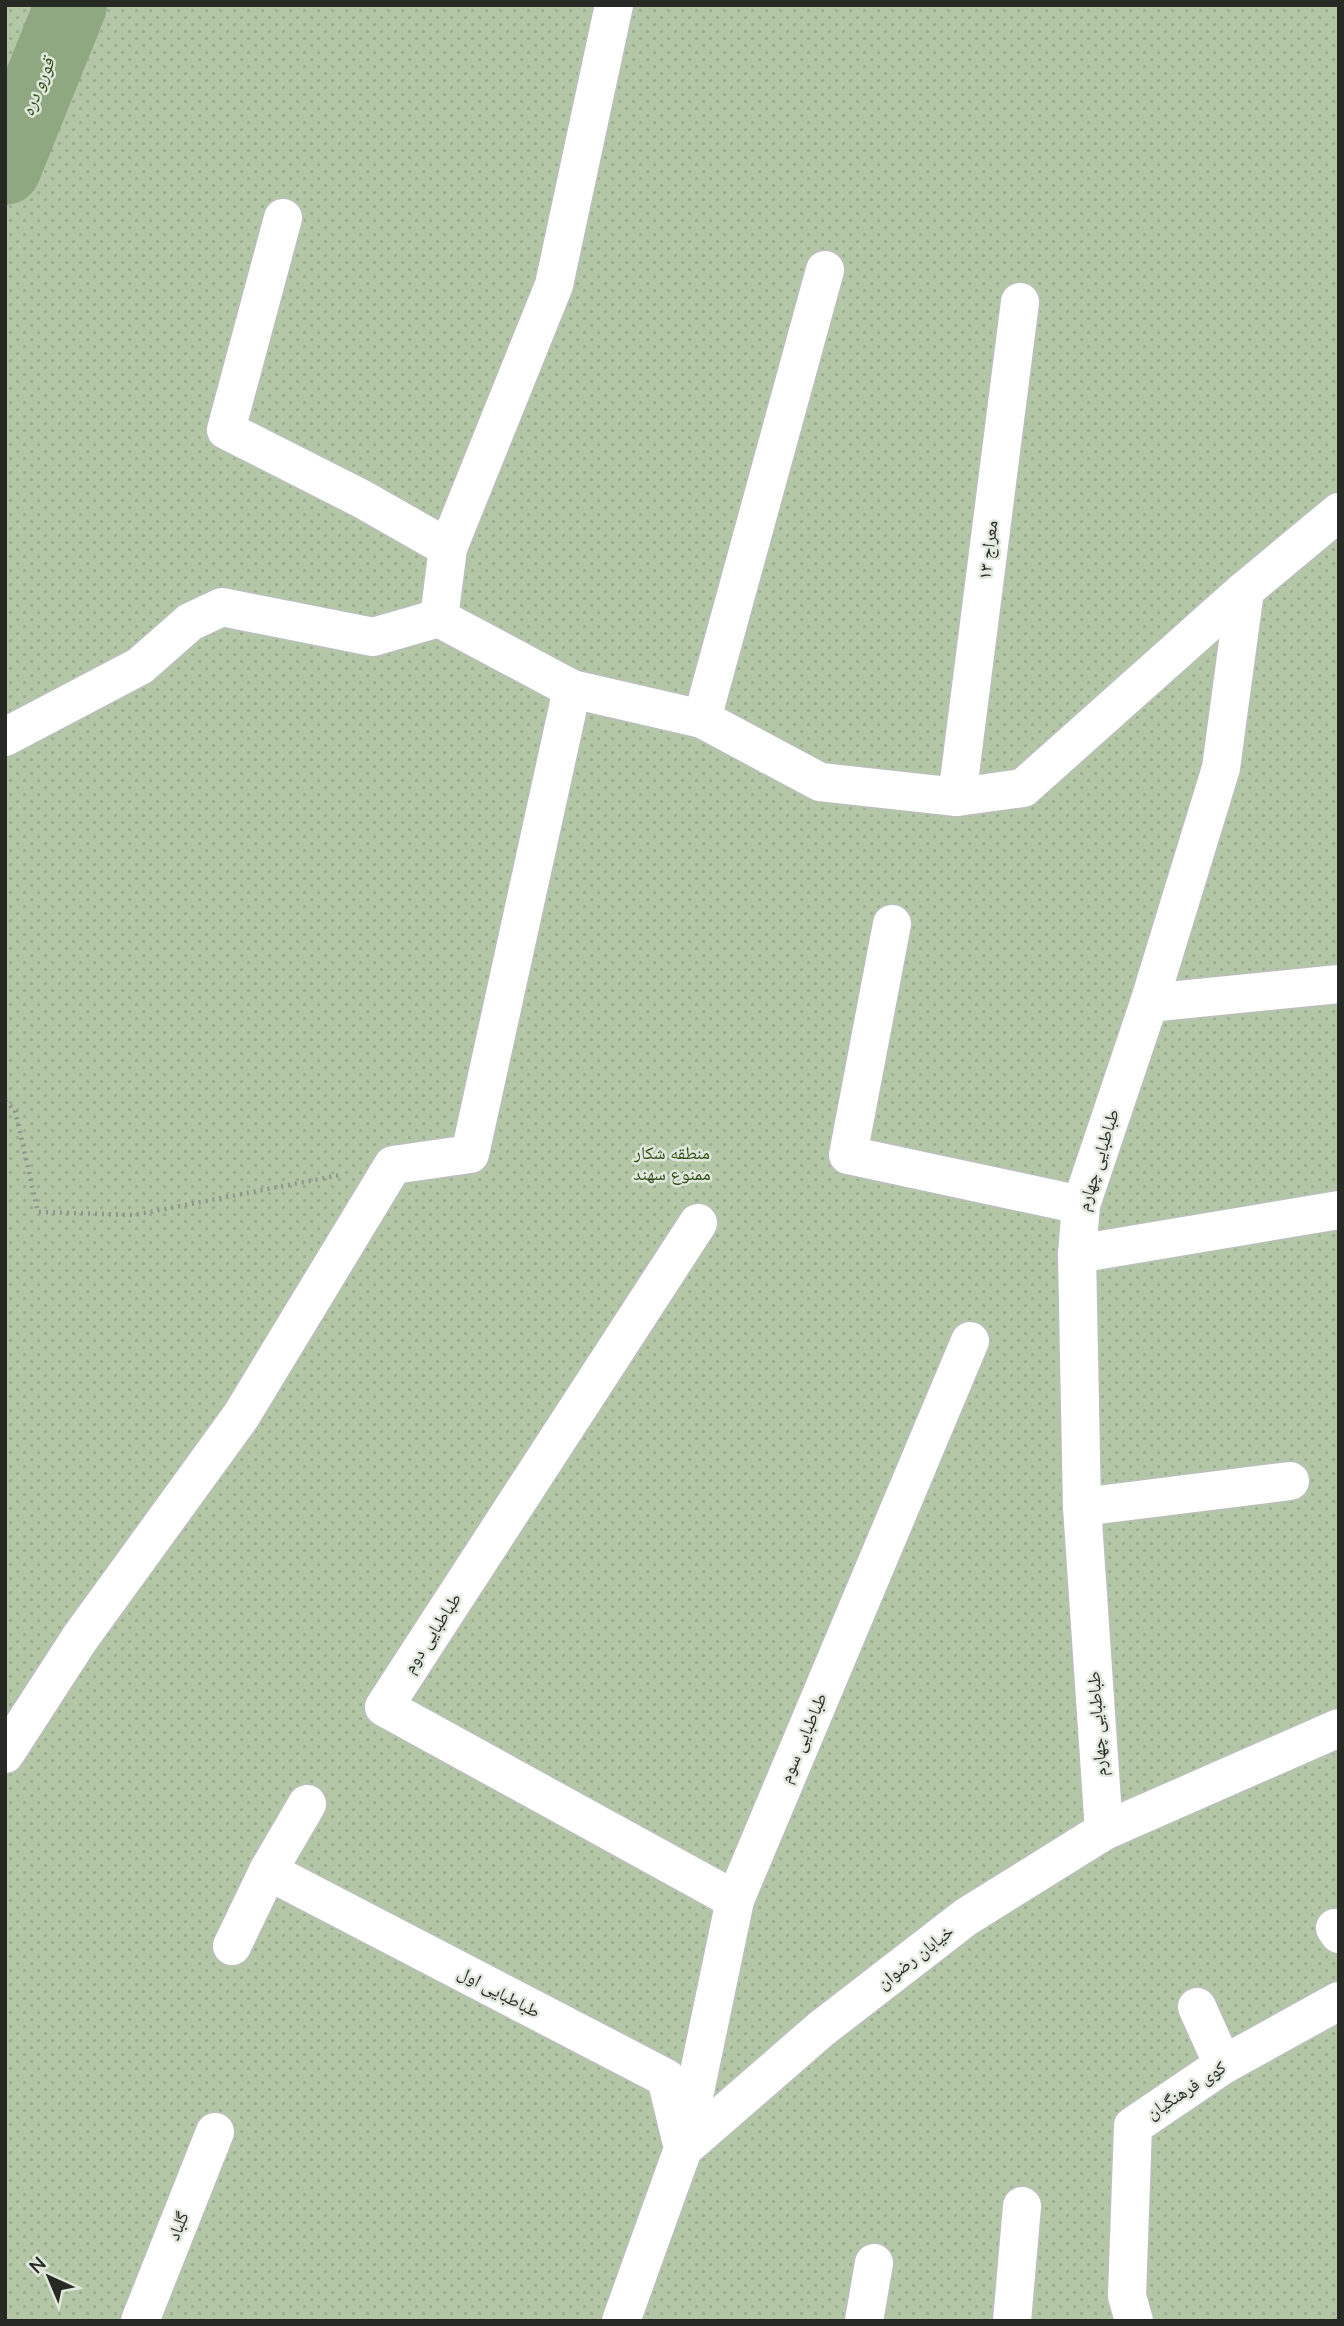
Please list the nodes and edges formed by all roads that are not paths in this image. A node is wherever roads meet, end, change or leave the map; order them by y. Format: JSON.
{"nodes":[{"id":1,"x":614,"y":5,"type":"edge"},
{"id":2,"x":283,"y":218,"type":"dead end"},
{"id":3,"x":825,"y":270,"type":"dead end"},
{"id":4,"x":1020,"y":302,"type":"dead end"},
{"id":5,"x":1339,"y":512,"type":"edge"},
{"id":6,"x":448,"y":548,"type":"junction"},
{"id":7,"x":1245,"y":590,"type":"junction"},
{"id":8,"x":439,"y":618,"type":"junction"},
{"id":9,"x":572,"y":689,"type":"junction"},
{"id":10,"x":702,"y":719,"type":"junction"},
{"id":11,"x":5,"y":737,"type":"edge"},
{"id":12,"x":957,"y":797,"type":"junction"},
{"id":13,"x":892,"y":924,"type":"dead end"},
{"id":14,"x":1339,"y":984,"type":"edge"},
{"id":15,"x":1149,"y":1003,"type":"junction"},
{"id":16,"x":1081,"y":1205,"type":"junction"},
{"id":17,"x":1339,"y":1210,"type":"edge"},
{"id":18,"x":698,"y":1223,"type":"dead end"},
{"id":19,"x":1077,"y":1254,"type":"junction"},
{"id":20,"x":970,"y":1341,"type":"dead end"},
{"id":21,"x":1290,"y":1481,"type":"dead end"},
{"id":22,"x":1082,"y":1507,"type":"junction"},
{"id":23,"x":1339,"y":1728,"type":"edge"},
{"id":24,"x":5,"y":1754,"type":"edge"},
{"id":25,"x":307,"y":1804,"type":"dead end"},
{"id":26,"x":1104,"y":1831,"type":"junction"},
{"id":27,"x":268,"y":1871,"type":"junction"},
{"id":28,"x":735,"y":1900,"type":"junction"},
{"id":29,"x":232,"y":1945,"type":"dead end"},
{"id":30,"x":1339,"y":2001,"type":"edge"},
{"id":31,"x":1197,"y":2007,"type":"dead end"},
{"id":32,"x":1223,"y":2065,"type":"junction"},
{"id":33,"x":215,"y":2132,"type":"dead end"},
{"id":34,"x":683,"y":2149,"type":"junction"},
{"id":35,"x":1022,"y":2206,"type":"dead end"},
{"id":36,"x":874,"y":2263,"type":"dead end"},
{"id":37,"x":140,"y":2321,"type":"edge"},
{"id":38,"x":621,"y":2321,"type":"edge"},
{"id":39,"x":864,"y":2321,"type":"edge"},
{"id":40,"x":1012,"y":2321,"type":"edge"},
{"id":41,"x":1134,"y":2321,"type":"edge"}],
"edges":[{"from":1,"to":6,"type":"street"},
{"from":2,"to":6,"type":"street"},
{"from":3,"to":10,"type":"street"},
{"from":4,"to":12,"type":"street","name":"معراج ۱۳"},
{"from":5,"to":7,"type":"street"},
{"from":6,"to":8,"type":"street"},
{"from":7,"to":12,"type":"street"},
{"from":7,"to":15,"type":"street","name":"طباطبایی چهارم"},
{"from":8,"to":9,"type":"street"},
{"from":8,"to":11,"type":"street"},
{"from":9,"to":10,"type":"street"},
{"from":9,"to":24,"type":"street"},
{"from":10,"to":12,"type":"street"},
{"from":13,"to":16,"type":"street"},
{"from":14,"to":15,"type":"street"},
{"from":15,"to":16,"type":"street","name":"طباطبایی چهارم"},
{"from":16,"to":19,"type":"street","name":"طباطبایی چهارم"},
{"from":17,"to":19,"type":"street"},
{"from":18,"to":28,"type":"street","name":"طباطبایی دوم"},
{"from":19,"to":22,"type":"street","name":"طباطبایی چهارم"},
{"from":20,"to":28,"type":"street","name":"طباطبایی سوم"},
{"from":21,"to":22,"type":"street"},
{"from":22,"to":26,"type":"street","name":"طباطبایی چهارم"},
{"from":23,"to":26,"type":"street","name":"خیابان رضوان"},
{"from":25,"to":27,"type":"street"},
{"from":26,"to":34,"type":"street","name":"خیابان رضوان"},
{"from":27,"to":29,"type":"street"},
{"from":27,"to":34,"type":"street","name":"طباطبایی اول"},
{"from":28,"to":34,"type":"street","name":"طباطبایی سوم"},
{"from":30,"to":32,"type":"street","name":"کوی فرهنگیان"},
{"from":31,"to":32,"type":"street"},
{"from":32,"to":41,"type":"street","name":"کوی فرهنگیان"},
{"from":33,"to":37,"type":"street","name":"گلباد"},
{"from":34,"to":38,"type":"street","name":"خیابان رضوان"},
{"from":35,"to":40,"type":"street"},
{"from":36,"to":39,"type":"street"}]}
